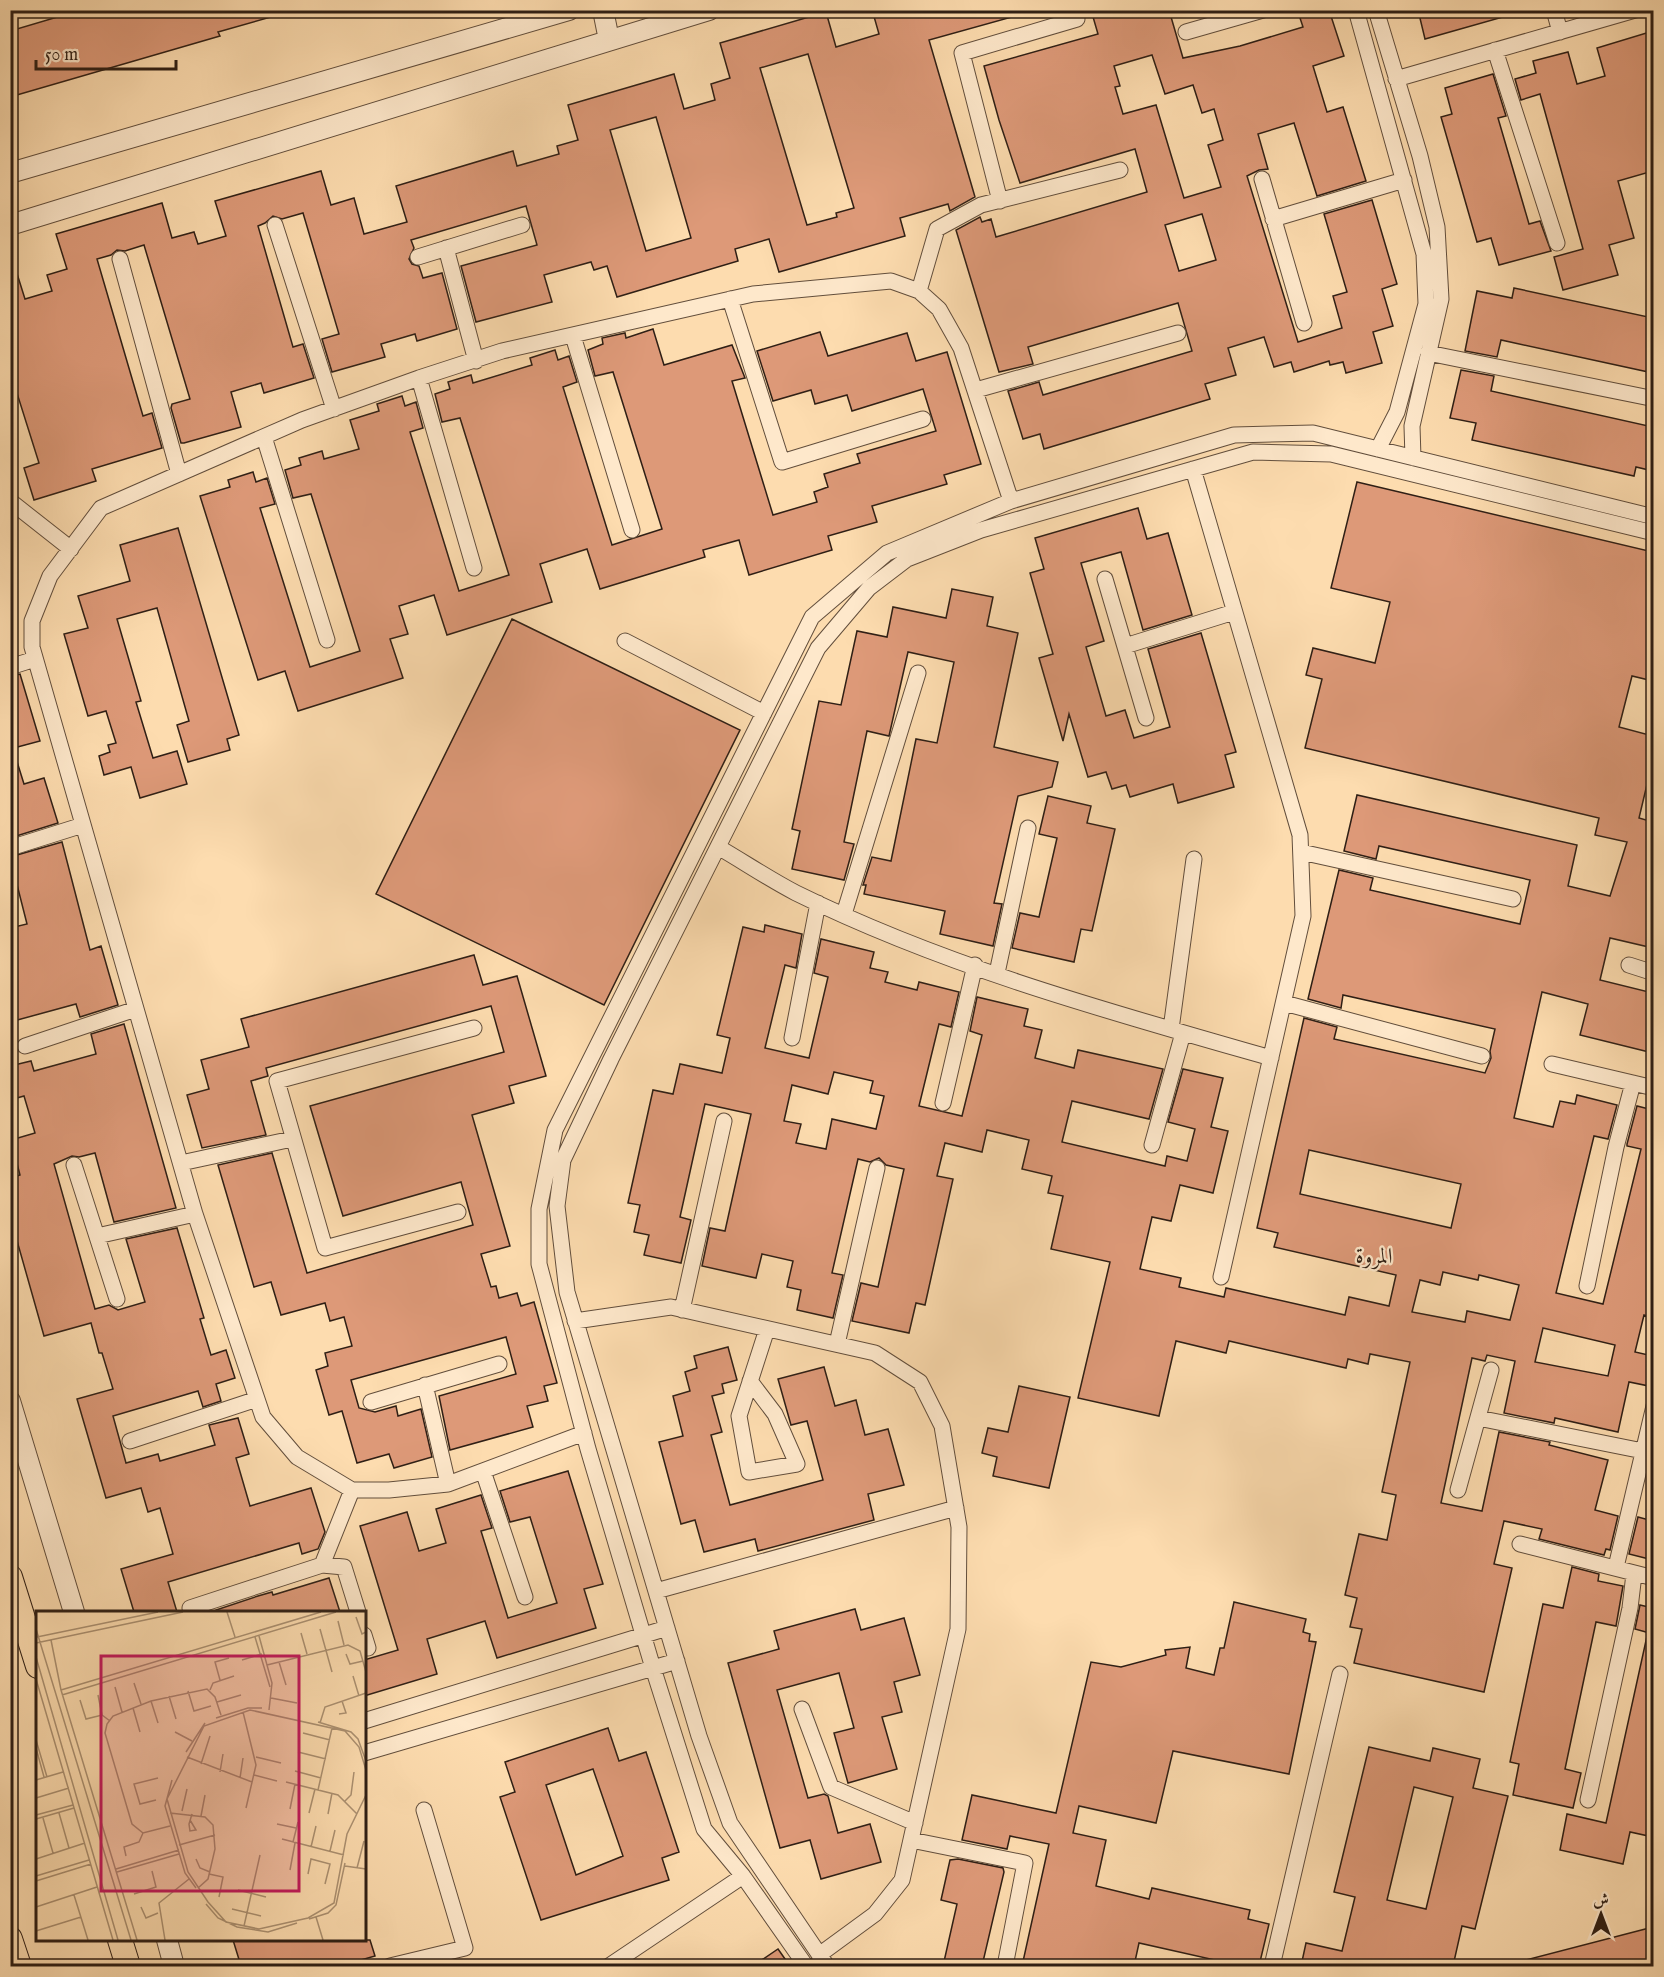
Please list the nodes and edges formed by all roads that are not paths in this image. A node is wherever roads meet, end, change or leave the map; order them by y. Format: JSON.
{"nodes":[{"id":1,"x":569,"y":10,"type":"edge"},
{"id":2,"x":603,"y":10,"type":"edge"},
{"id":3,"x":710,"y":10,"type":"edge"},
{"id":4,"x":1263,"y":10,"type":"edge"},
{"id":5,"x":1356,"y":10,"type":"edge"},
{"id":6,"x":1376,"y":10,"type":"edge"},
{"id":7,"x":1554,"y":10,"type":"edge"},
{"id":8,"x":1635,"y":10,"type":"edge"},
{"id":9,"x":1077,"y":19,"type":"dead end"},
{"id":10,"x":1186,"y":32,"type":"dead end"},
{"id":11,"x":1560,"y":32,"type":"junction"},
{"id":12,"x":609,"y":40,"type":"junction"},
{"id":13,"x":1496,"y":50,"type":"junction"},
{"id":14,"x":1396,"y":79,"type":"junction"},
{"id":15,"x":1120,"y":170,"type":"dead end"},
{"id":16,"x":10,"y":173,"type":"edge"},
{"id":17,"x":1262,"y":179,"type":"dead end"},
{"id":18,"x":1404,"y":180,"type":"junction"},
{"id":19,"x":1000,"y":201,"type":"junction"},
{"id":20,"x":1273,"y":219,"type":"junction"},
{"id":21,"x":10,"y":225,"type":"edge"},
{"id":22,"x":275,"y":225,"type":"dead end"},
{"id":23,"x":522,"y":225,"type":"dead end"},
{"id":24,"x":1557,"y":243,"type":"dead end"},
{"id":25,"x":446,"y":248,"type":"junction"},
{"id":26,"x":418,"y":257,"type":"dead end"},
{"id":27,"x":120,"y":259,"type":"dead end"},
{"id":28,"x":919,"y":291,"type":"junction"},
{"id":29,"x":730,"y":299,"type":"junction"},
{"id":30,"x":1304,"y":323,"type":"dead end"},
{"id":31,"x":1178,"y":333,"type":"dead end"},
{"id":32,"x":573,"y":336,"type":"junction"},
{"id":33,"x":1428,"y":353,"type":"junction"},
{"id":34,"x":476,"y":361,"type":"junction"},
{"id":35,"x":418,"y":378,"type":"junction"},
{"id":36,"x":976,"y":390,"type":"junction"},
{"id":37,"x":1650,"y":398,"type":"dead end"},
{"id":38,"x":334,"y":409,"type":"junction"},
{"id":39,"x":923,"y":419,"type":"dead end"},
{"id":40,"x":264,"y":437,"type":"junction"},
{"id":41,"x":1378,"y":449,"type":"junction"},
{"id":42,"x":1413,"y":458,"type":"junction"},
{"id":43,"x":1193,"y":469,"type":"junction"},
{"id":44,"x":179,"y":474,"type":"junction"},
{"id":45,"x":10,"y":501,"type":"edge"},
{"id":46,"x":1011,"y":501,"type":"junction"},
{"id":47,"x":1653,"y":517,"type":"edge"},
{"id":48,"x":632,"y":530,"type":"dead end"},
{"id":49,"x":1653,"y":533,"type":"edge"},
{"id":50,"x":71,"y":549,"type":"junction"},
{"id":51,"x":474,"y":568,"type":"dead end"},
{"id":52,"x":1105,"y":579,"type":"dead end"},
{"id":53,"x":1234,"y":612,"type":"junction"},
{"id":54,"x":327,"y":640,"type":"dead end"},
{"id":55,"x":625,"y":641,"type":"dead end"},
{"id":56,"x":1125,"y":646,"type":"junction"},
{"id":57,"x":35,"y":659,"type":"junction"},
{"id":58,"x":10,"y":667,"type":"edge"},
{"id":59,"x":918,"y":673,"type":"dead end"},
{"id":60,"x":764,"y":713,"type":"junction"},
{"id":61,"x":1146,"y":718,"type":"dead end"},
{"id":62,"x":83,"y":825,"type":"junction"},
{"id":63,"x":1028,"y":828,"type":"dead end"},
{"id":64,"x":717,"y":847,"type":"junction"},
{"id":65,"x":10,"y":848,"type":"edge"},
{"id":66,"x":1300,"y":852,"type":"junction"},
{"id":67,"x":1194,"y":859,"type":"dead end"},
{"id":68,"x":1513,"y":899,"type":"dead end"},
{"id":69,"x":818,"y":903,"type":"junction"},
{"id":70,"x":844,"y":914,"type":"junction"},
{"id":71,"x":975,"y":966,"type":"junction"},
{"id":72,"x":1629,"y":966,"type":"dead end"},
{"id":73,"x":1653,"y":973,"type":"edge"},
{"id":74,"x":997,"y":974,"type":"junction"},
{"id":75,"x":1284,"y":1003,"type":"junction"},
{"id":76,"x":136,"y":1009,"type":"junction"},
{"id":77,"x":474,"y":1028,"type":"dead end"},
{"id":78,"x":1177,"y":1031,"type":"junction"},
{"id":79,"x":792,"y":1038,"type":"dead end"},
{"id":80,"x":25,"y":1046,"type":"dead end"},
{"id":81,"x":1482,"y":1056,"type":"dead end"},
{"id":82,"x":1271,"y":1058,"type":"junction"},
{"id":83,"x":1552,"y":1064,"type":"dead end"},
{"id":84,"x":1633,"y":1083,"type":"junction"},
{"id":85,"x":1653,"y":1088,"type":"edge"},
{"id":86,"x":943,"y":1103,"type":"dead end"},
{"id":87,"x":724,"y":1121,"type":"dead end"},
{"id":88,"x":292,"y":1139,"type":"junction"},
{"id":89,"x":1152,"y":1145,"type":"dead end"},
{"id":90,"x":181,"y":1163,"type":"junction"},
{"id":91,"x":74,"y":1165,"type":"dead end"},
{"id":92,"x":877,"y":1168,"type":"dead end"},
{"id":93,"x":458,"y":1212,"type":"dead end"},
{"id":94,"x":195,"y":1214,"type":"junction"},
{"id":95,"x":96,"y":1236,"type":"junction"},
{"id":96,"x":1221,"y":1277,"type":"dead end"},
{"id":97,"x":1587,"y":1286,"type":"dead end"},
{"id":98,"x":117,"y":1299,"type":"dead end"},
{"id":99,"x":682,"y":1310,"type":"junction"},
{"id":100,"x":576,"y":1321,"type":"junction"},
{"id":101,"x":767,"y":1329,"type":"junction"},
{"id":102,"x":837,"y":1344,"type":"junction"},
{"id":103,"x":499,"y":1364,"type":"dead end"},
{"id":104,"x":1491,"y":1370,"type":"dead end"},
{"id":105,"x":750,"y":1381,"type":"junction"},
{"id":106,"x":425,"y":1385,"type":"junction"},
{"id":107,"x":257,"y":1399,"type":"junction"},
{"id":108,"x":10,"y":1401,"type":"edge"},
{"id":109,"x":370,"y":1402,"type":"dead end"},
{"id":110,"x":1653,"y":1406,"type":"edge"},
{"id":111,"x":1478,"y":1418,"type":"junction"},
{"id":112,"x":584,"y":1433,"type":"junction"},
{"id":113,"x":130,"y":1441,"type":"dead end"},
{"id":114,"x":1643,"y":1451,"type":"junction"},
{"id":115,"x":483,"y":1471,"type":"junction"},
{"id":116,"x":448,"y":1484,"type":"junction"},
{"id":117,"x":352,"y":1490,"type":"junction"},
{"id":118,"x":1458,"y":1490,"type":"dead end"},
{"id":119,"x":956,"y":1508,"type":"junction"},
{"id":120,"x":1520,"y":1544,"type":"dead end"},
{"id":121,"x":322,"y":1565,"type":"junction"},
{"id":122,"x":1616,"y":1568,"type":"junction"},
{"id":123,"x":1634,"y":1574,"type":"junction"},
{"id":124,"x":10,"y":1577,"type":"edge"},
{"id":125,"x":1653,"y":1578,"type":"edge"},
{"id":126,"x":656,"y":1591,"type":"junction"},
{"id":127,"x":525,"y":1597,"type":"dead end"},
{"id":128,"x":74,"y":1611,"type":"edge"},
{"id":129,"x":191,"y":1611,"type":"edge"},
{"id":130,"x":358,"y":1611,"type":"edge"},
{"id":131,"x":667,"y":1628,"type":"junction"},
{"id":132,"x":644,"y":1635,"type":"junction"},
{"id":133,"x":36,"y":1660,"type":"edge"},
{"id":134,"x":677,"y":1661,"type":"junction"},
{"id":135,"x":652,"y":1668,"type":"junction"},
{"id":136,"x":1340,"y":1674,"type":"dead end"},
{"id":137,"x":802,"y":1709,"type":"dead end"},
{"id":138,"x":366,"y":1720,"type":"edge"},
{"id":139,"x":366,"y":1752,"type":"edge"},
{"id":140,"x":1588,"y":1800,"type":"dead end"},
{"id":141,"x":424,"y":1810,"type":"dead end"},
{"id":142,"x":915,"y":1823,"type":"junction"},
{"id":143,"x":911,"y":1840,"type":"junction"},
{"id":144,"x":743,"y":1876,"type":"junction"},
{"id":145,"x":10,"y":1940,"type":"edge"},
{"id":146,"x":120,"y":1941,"type":"edge"},
{"id":147,"x":167,"y":1941,"type":"edge"},
{"id":148,"x":823,"y":1960,"type":"edge"},
{"id":149,"x":428,"y":1961,"type":"edge"},
{"id":150,"x":19,"y":1966,"type":"edge"},
{"id":151,"x":128,"y":1966,"type":"edge"},
{"id":152,"x":174,"y":1966,"type":"edge"},
{"id":153,"x":390,"y":1966,"type":"edge"},
{"id":154,"x":609,"y":1966,"type":"edge"},
{"id":155,"x":806,"y":1966,"type":"edge"},
{"id":156,"x":1005,"y":1966,"type":"edge"},
{"id":157,"x":1272,"y":1966,"type":"edge"}],
"edges":[{"from":1,"to":16,"type":"street"},
{"from":2,"to":12,"type":"street"},
{"from":3,"to":12,"type":"street"},
{"from":4,"to":10,"type":"street"},
{"from":5,"to":18,"type":"street"},
{"from":6,"to":14,"type":"street"},
{"from":7,"to":11,"type":"street"},
{"from":8,"to":11,"type":"street"},
{"from":9,"to":19,"type":"street"},
{"from":11,"to":13,"type":"street"},
{"from":12,"to":21,"type":"street"},
{"from":13,"to":14,"type":"street"},
{"from":13,"to":24,"type":"street"},
{"from":14,"to":33,"type":"street"},
{"from":15,"to":19,"type":"street"},
{"from":17,"to":20,"type":"street"},
{"from":18,"to":20,"type":"street"},
{"from":18,"to":41,"type":"street"},
{"from":19,"to":28,"type":"street"},
{"from":20,"to":30,"type":"street"},
{"from":22,"to":38,"type":"street"},
{"from":23,"to":25,"type":"street"},
{"from":25,"to":26,"type":"street"},
{"from":25,"to":34,"type":"street"},
{"from":27,"to":44,"type":"street"},
{"from":28,"to":29,"type":"street"},
{"from":28,"to":36,"type":"street"},
{"from":29,"to":32,"type":"street"},
{"from":29,"to":39,"type":"street"},
{"from":31,"to":36,"type":"street"},
{"from":32,"to":34,"type":"street"},
{"from":32,"to":48,"type":"street"},
{"from":33,"to":37,"type":"street"},
{"from":33,"to":42,"type":"street"},
{"from":34,"to":35,"type":"street"},
{"from":35,"to":38,"type":"street"},
{"from":35,"to":51,"type":"street"},
{"from":36,"to":46,"type":"street"},
{"from":38,"to":40,"type":"street"},
{"from":40,"to":44,"type":"street"},
{"from":40,"to":54,"type":"street"},
{"from":41,"to":42,"type":"street"},
{"from":41,"to":46,"type":"street"},
{"from":42,"to":47,"type":"street"},
{"from":43,"to":49,"type":"street"},
{"from":43,"to":53,"type":"street"},
{"from":43,"to":64,"type":"street"},
{"from":44,"to":50,"type":"street"},
{"from":45,"to":50,"type":"street"},
{"from":46,"to":60,"type":"street"},
{"from":50,"to":57,"type":"street"},
{"from":52,"to":56,"type":"street"},
{"from":53,"to":56,"type":"street"},
{"from":53,"to":66,"type":"street"},
{"from":55,"to":60,"type":"street"},
{"from":56,"to":61,"type":"street"},
{"from":57,"to":58,"type":"street"},
{"from":57,"to":62,"type":"street"},
{"from":59,"to":70,"type":"street"},
{"from":60,"to":112,"type":"street"},
{"from":62,"to":65,"type":"street"},
{"from":62,"to":76,"type":"street"},
{"from":63,"to":74,"type":"street"},
{"from":64,"to":69,"type":"street"},
{"from":64,"to":100,"type":"street"},
{"from":66,"to":68,"type":"street"},
{"from":66,"to":75,"type":"street"},
{"from":67,"to":78,"type":"street"},
{"from":69,"to":70,"type":"street"},
{"from":69,"to":79,"type":"street"},
{"from":70,"to":71,"type":"street"},
{"from":71,"to":74,"type":"street"},
{"from":71,"to":86,"type":"street"},
{"from":72,"to":73,"type":"street"},
{"from":74,"to":78,"type":"street"},
{"from":75,"to":81,"type":"street"},
{"from":75,"to":82,"type":"street"},
{"from":76,"to":80,"type":"street"},
{"from":76,"to":90,"type":"street"},
{"from":77,"to":88,"type":"street"},
{"from":78,"to":82,"type":"street"},
{"from":78,"to":89,"type":"street"},
{"from":82,"to":96,"type":"street"},
{"from":83,"to":84,"type":"street"},
{"from":84,"to":85,"type":"street"},
{"from":84,"to":97,"type":"street"},
{"from":87,"to":99,"type":"street"},
{"from":88,"to":90,"type":"street"},
{"from":88,"to":93,"type":"street"},
{"from":90,"to":94,"type":"street"},
{"from":91,"to":95,"type":"street"},
{"from":92,"to":102,"type":"street"},
{"from":94,"to":95,"type":"street"},
{"from":94,"to":107,"type":"street"},
{"from":95,"to":98,"type":"street"},
{"from":99,"to":100,"type":"street"},
{"from":99,"to":101,"type":"street"},
{"from":100,"to":126,"type":"street"},
{"from":101,"to":102,"type":"street"},
{"from":101,"to":105,"type":"street"},
{"from":102,"to":119,"type":"street"},
{"from":103,"to":106,"type":"street"},
{"from":104,"to":111,"type":"street"},
{"from":105,"to":105,"type":"street"},
{"from":106,"to":109,"type":"street"},
{"from":106,"to":116,"type":"street"},
{"from":107,"to":113,"type":"street"},
{"from":107,"to":117,"type":"street"},
{"from":108,"to":128,"type":"street"},
{"from":110,"to":114,"type":"street"},
{"from":111,"to":114,"type":"street"},
{"from":111,"to":118,"type":"street"},
{"from":112,"to":115,"type":"street"},
{"from":112,"to":132,"type":"street"},
{"from":114,"to":122,"type":"street"},
{"from":115,"to":116,"type":"street"},
{"from":115,"to":127,"type":"street"},
{"from":116,"to":117,"type":"street"},
{"from":117,"to":121,"type":"street"},
{"from":119,"to":126,"type":"street"},
{"from":119,"to":142,"type":"street"},
{"from":120,"to":122,"type":"street"},
{"from":121,"to":129,"type":"street"},
{"from":121,"to":130,"type":"street"},
{"from":122,"to":123,"type":"street"},
{"from":123,"to":125,"type":"street"},
{"from":123,"to":140,"type":"street"},
{"from":124,"to":133,"type":"main road"},
{"from":126,"to":131,"type":"street"},
{"from":131,"to":132,"type":"street"},
{"from":131,"to":134,"type":"street"},
{"from":132,"to":135,"type":"street"},
{"from":132,"to":138,"type":"street"},
{"from":134,"to":135,"type":"street"},
{"from":134,"to":148,"type":"street"},
{"from":135,"to":139,"type":"street"},
{"from":135,"to":144,"type":"street"},
{"from":136,"to":157,"type":"street"},
{"from":137,"to":142,"type":"street"},
{"from":141,"to":149,"type":"street"},
{"from":142,"to":143,"type":"street"},
{"from":143,"to":148,"type":"street"},
{"from":143,"to":156,"type":"street"},
{"from":144,"to":154,"type":"street"},
{"from":144,"to":155,"type":"street"},
{"from":145,"to":150,"type":"main road"},
{"from":146,"to":151,"type":"main road"},
{"from":147,"to":152,"type":"street"},
{"from":149,"to":153,"type":"street"}]}
